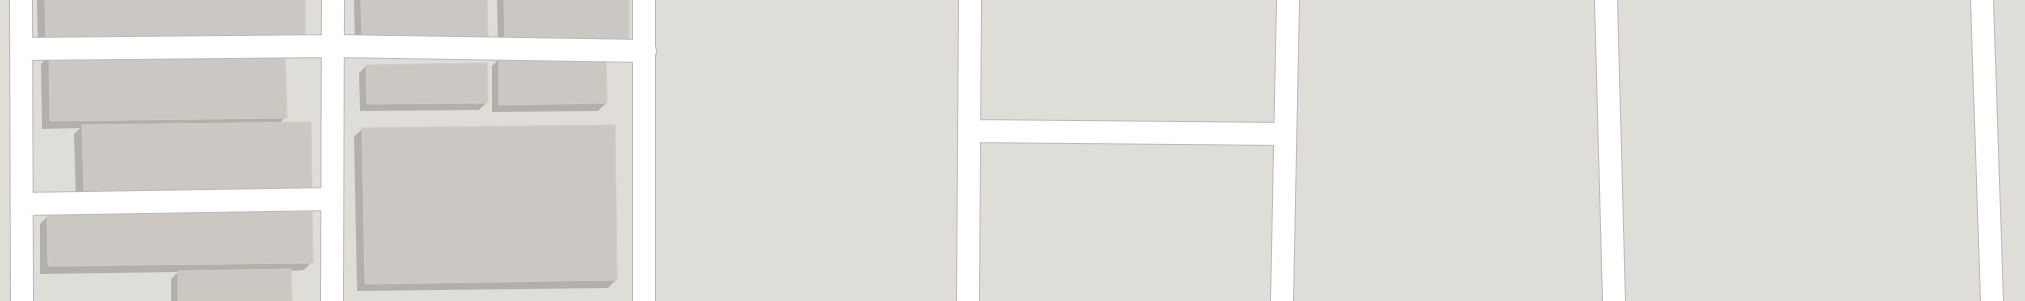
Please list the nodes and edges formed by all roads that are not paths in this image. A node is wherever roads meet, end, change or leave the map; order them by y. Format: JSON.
{"nodes":[{"id":1,"x":21,"y":0,"type":"edge"},
{"id":2,"x":333,"y":0,"type":"edge"},
{"id":3,"x":644,"y":0,"type":"edge"},
{"id":4,"x":970,"y":0,"type":"edge"},
{"id":5,"x":1288,"y":0,"type":"edge"},
{"id":6,"x":1606,"y":0,"type":"edge"},
{"id":7,"x":1982,"y":0,"type":"edge"},
{"id":8,"x":334,"y":46,"type":"junction"},
{"id":9,"x":22,"y":49,"type":"junction"},
{"id":10,"x":644,"y":51,"type":"junction"},
{"id":11,"x":970,"y":131,"type":"junction"},
{"id":12,"x":1285,"y":134,"type":"junction"},
{"id":13,"x":332,"y":199,"type":"junction"},
{"id":14,"x":22,"y":204,"type":"junction"},
{"id":15,"x":22,"y":301,"type":"edge"},
{"id":16,"x":332,"y":301,"type":"edge"},
{"id":17,"x":644,"y":301,"type":"edge"},
{"id":18,"x":968,"y":301,"type":"edge"},
{"id":19,"x":1282,"y":301,"type":"edge"},
{"id":20,"x":1614,"y":301,"type":"edge"},
{"id":21,"x":1992,"y":301,"type":"edge"}],
"edges":[{"from":1,"to":9,"type":"street"},
{"from":2,"to":8,"type":"street"},
{"from":3,"to":10,"type":"street"},
{"from":4,"to":11,"type":"street"},
{"from":5,"to":12,"type":"street"},
{"from":6,"to":20,"type":"street"},
{"from":7,"to":21,"type":"street"},
{"from":8,"to":9,"type":"street"},
{"from":8,"to":10,"type":"street"},
{"from":8,"to":13,"type":"street"},
{"from":9,"to":14,"type":"street"},
{"from":10,"to":17,"type":"street"},
{"from":11,"to":12,"type":"street"},
{"from":11,"to":18,"type":"street"},
{"from":12,"to":19,"type":"street"},
{"from":13,"to":14,"type":"street"},
{"from":13,"to":16,"type":"street"},
{"from":14,"to":15,"type":"street"}]}
